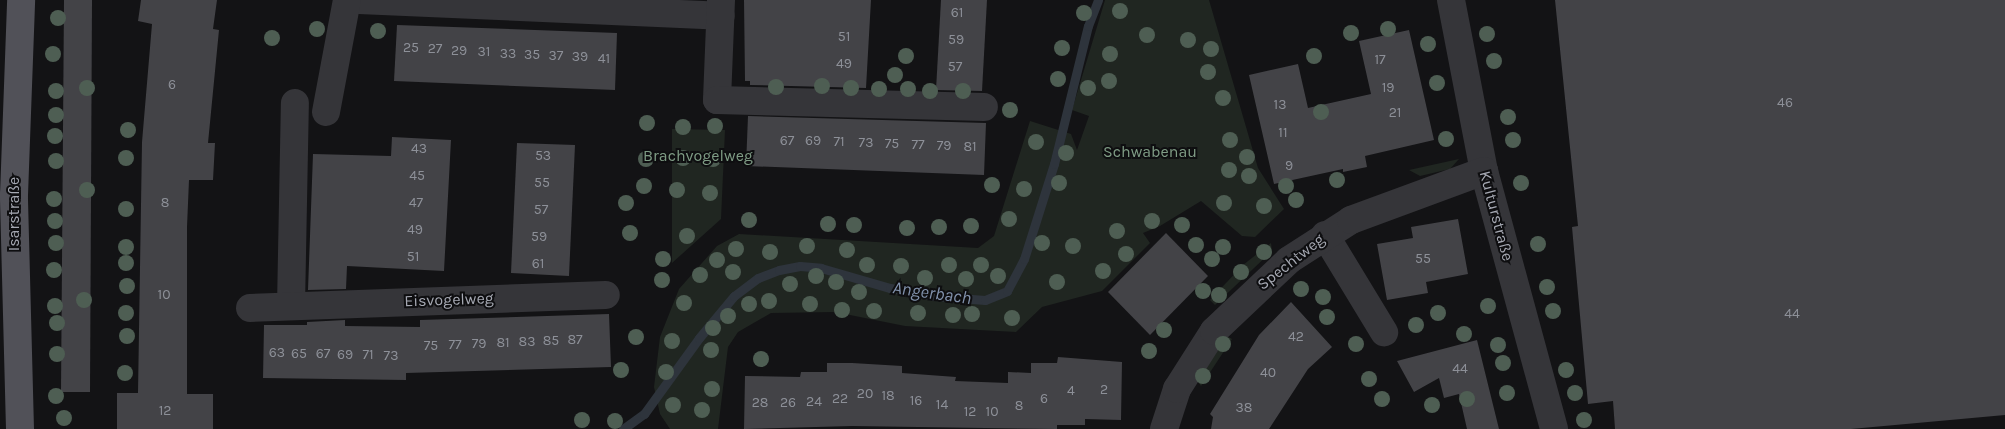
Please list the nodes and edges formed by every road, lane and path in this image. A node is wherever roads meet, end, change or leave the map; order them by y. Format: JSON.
{"nodes":[{"id":1,"x":21,"y":0,"type":"edge"},
{"id":2,"x":347,"y":0,"type":"edge"},
{"id":3,"x":359,"y":0,"type":"edge"},
{"id":4,"x":1451,"y":0,"type":"edge"},
{"id":5,"x":721,"y":8,"type":"edge"},
{"id":6,"x":295,"y":104,"type":"dead end"},
{"id":7,"x":984,"y":106,"type":"dead end"},
{"id":8,"x":326,"y":112,"type":"dead end"},
{"id":9,"x":1484,"y":171,"type":"junction"},
{"id":10,"x":1325,"y":235,"type":"junction"},
{"id":11,"x":606,"y":295,"type":"dead end"},
{"id":12,"x":291,"y":306,"type":"junction"},
{"id":13,"x":250,"y":308,"type":"dead end"},
{"id":14,"x":1384,"y":332,"type":"dead end"},
{"id":15,"x":20,"y":429,"type":"edge"},
{"id":16,"x":1164,"y":429,"type":"edge"},
{"id":17,"x":1554,"y":429,"type":"edge"}],
"edges":[{"from":1,"to":15,"type":"main road","name":"Isarstraße"},
{"from":2,"to":8,"type":"street"},
{"from":3,"to":5,"type":"street"},
{"from":4,"to":9,"type":"street","name":"Kulturstraße"},
{"from":5,"to":7,"type":"street"},
{"from":6,"to":12,"type":"street"},
{"from":9,"to":10,"type":"street","name":"Spechtweg"},
{"from":9,"to":17,"type":"street","name":"Kulturstraße"},
{"from":10,"to":14,"type":"street"},
{"from":10,"to":16,"type":"street","name":"Spechtweg"},
{"from":11,"to":12,"type":"street","name":"Eisvogelweg"},
{"from":12,"to":13,"type":"street","name":"Eisvogelweg"}]}
